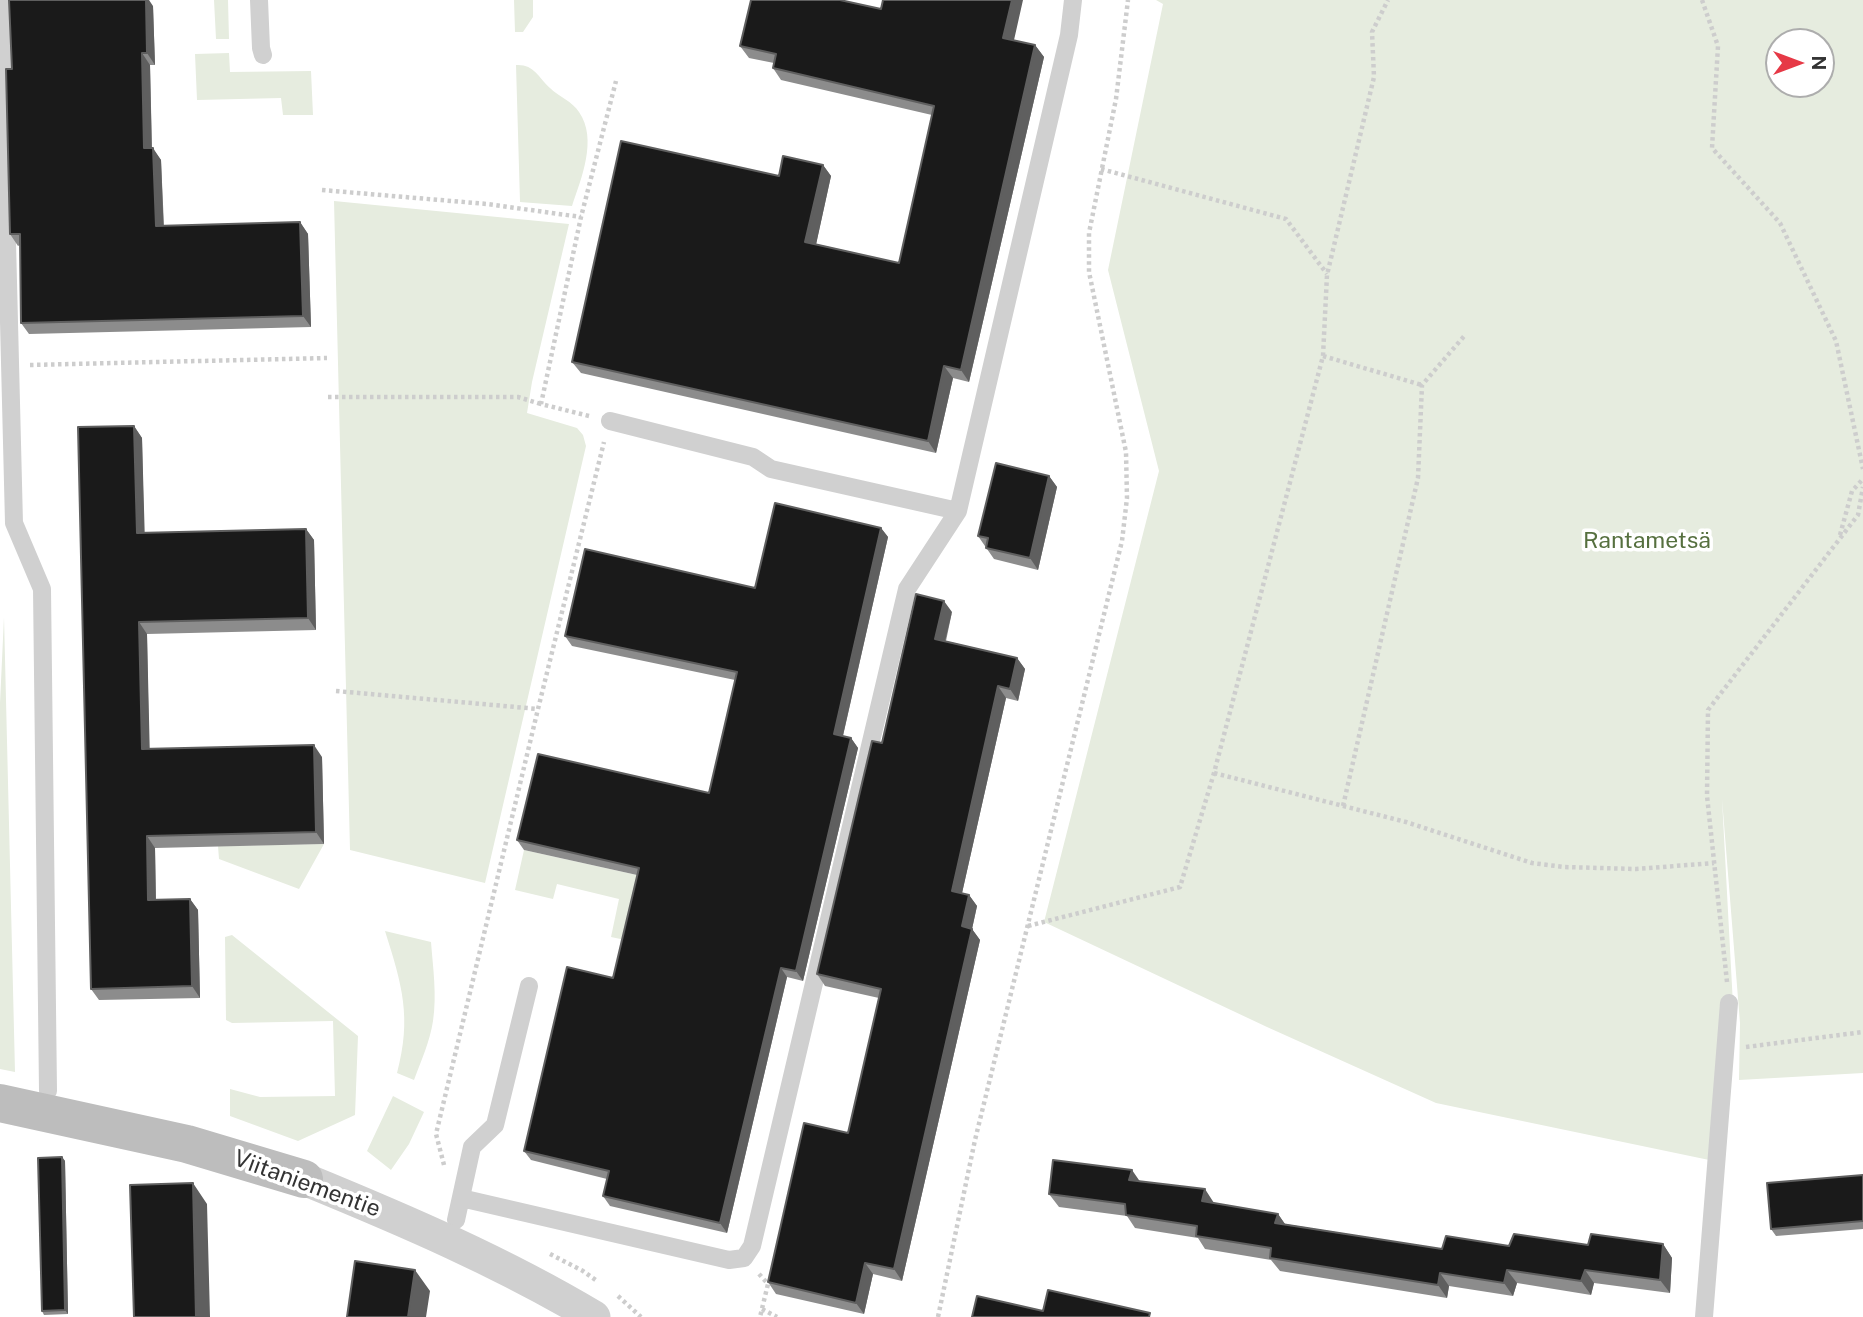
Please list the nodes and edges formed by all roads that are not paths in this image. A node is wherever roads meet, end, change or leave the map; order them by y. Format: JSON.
{"nodes":[{"id":1,"x":1,"y":0,"type":"edge"},
{"id":2,"x":259,"y":0,"type":"edge"},
{"id":3,"x":1073,"y":0,"type":"edge"},
{"id":4,"x":263,"y":55,"type":"dead end"},
{"id":5,"x":610,"y":421,"type":"road end"},
{"id":6,"x":958,"y":511,"type":"junction"},
{"id":7,"x":529,"y":986,"type":"dead end"},
{"id":8,"x":1729,"y":1003,"type":"road end"},
{"id":9,"x":48,"y":1091,"type":"dead end"},
{"id":10,"x":0,"y":1103,"type":"edge"},
{"id":11,"x":304,"y":1179,"type":"joint"},
{"id":12,"x":461,"y":1198,"type":"junction"},
{"id":13,"x":456,"y":1220,"type":"dead end"},
{"id":14,"x":594,"y":1317,"type":"edge"},
{"id":15,"x":1703,"y":1317,"type":"edge"}],
"edges":[{"from":1,"to":9,"type":"lane"},
{"from":2,"to":4,"type":"lane"},
{"from":3,"to":6,"type":"lane"},
{"from":5,"to":6,"type":"lane"},
{"from":6,"to":12,"type":"lane"},
{"from":7,"to":12,"type":"lane"},
{"from":8,"to":15,"type":"lane"},
{"from":10,"to":11,"type":"street","name":"Viitaniementie"},
{"from":11,"to":14,"type":"street","name":"Viitaniementie"},
{"from":12,"to":13,"type":"lane"}]}
